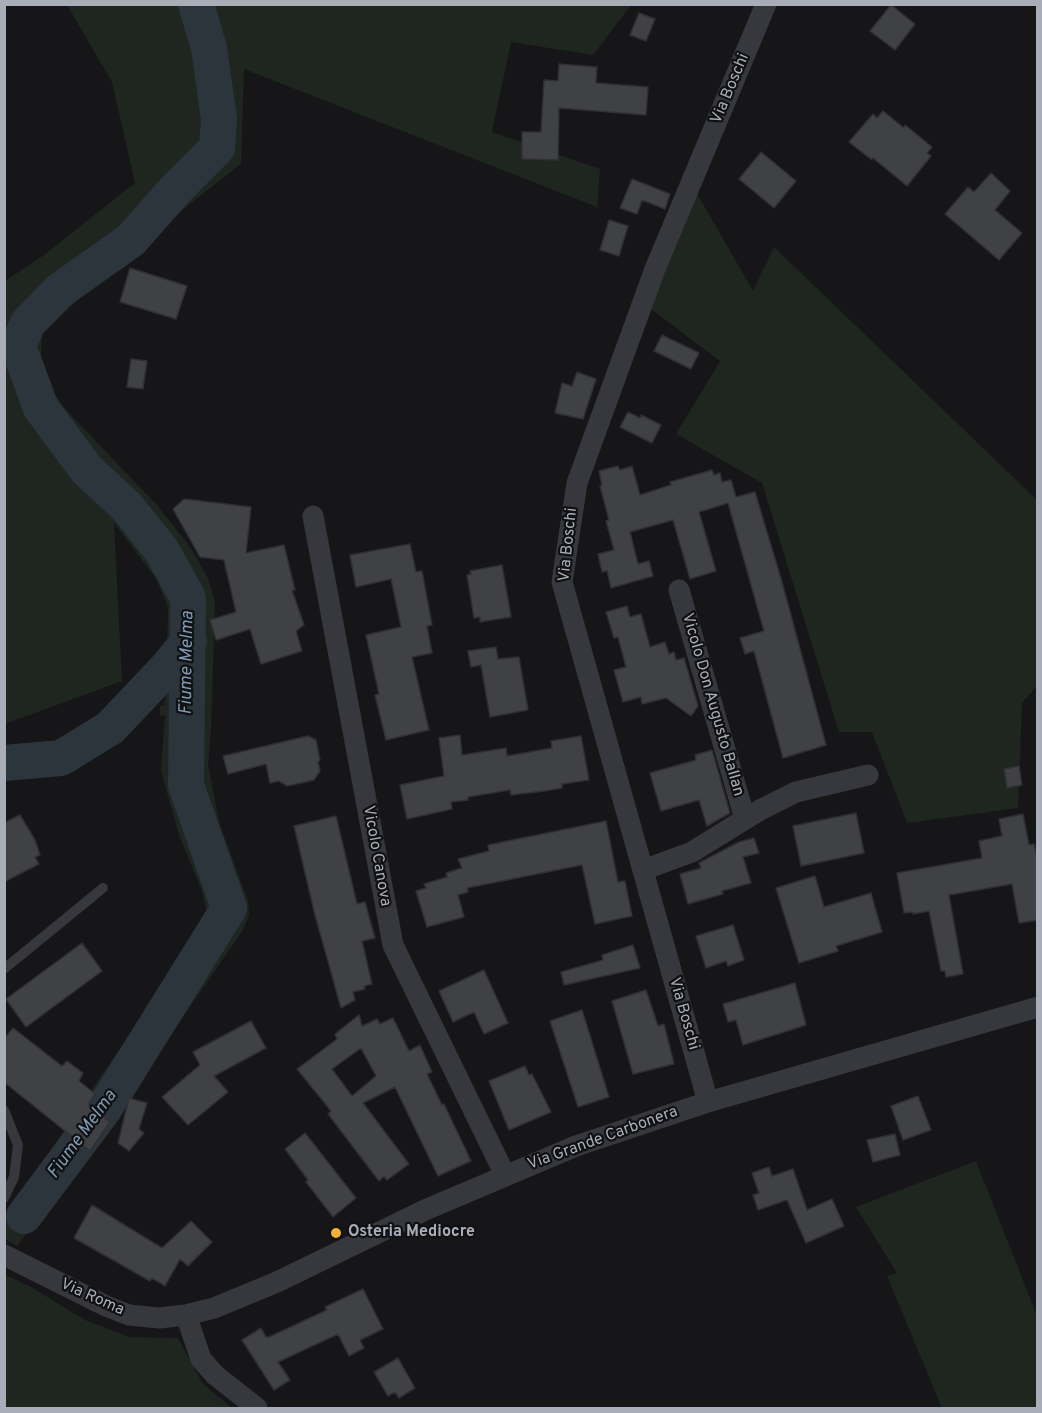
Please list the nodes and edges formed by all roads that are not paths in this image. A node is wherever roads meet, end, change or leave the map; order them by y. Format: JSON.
{"nodes":[{"id":1,"x":766,"y":4,"type":"edge"},
{"id":2,"x":313,"y":516,"type":"dead end"},
{"id":3,"x":679,"y":590,"type":"dead end"},
{"id":4,"x":868,"y":775,"type":"dead end"},
{"id":5,"x":745,"y":819,"type":"junction"},
{"id":6,"x":643,"y":870,"type":"junction"},
{"id":7,"x":103,"y":888,"type":"dead end"},
{"id":8,"x":4,"y":969,"type":"edge"},
{"id":9,"x":1038,"y":1007,"type":"edge"},
{"id":10,"x":708,"y":1102,"type":"junction"},
{"id":11,"x":4,"y":1110,"type":"edge"},
{"id":12,"x":505,"y":1176,"type":"junction"},
{"id":13,"x":4,"y":1198,"type":"edge"},
{"id":14,"x":4,"y":1255,"type":"edge"},
{"id":15,"x":186,"y":1315,"type":"junction"},
{"id":16,"x":257,"y":1408,"type":"edge"}],
"edges":[{"from":1,"to":6,"type":"street","name":"Via Boschi"},
{"from":2,"to":12,"type":"street","name":"Vicolo Canova"},
{"from":3,"to":5,"type":"street","name":"Vicolo Don Augusto Ballan"},
{"from":4,"to":5,"type":"street","name":"Vicolo Don Augusto Ballan"},
{"from":5,"to":6,"type":"street","name":"Vicolo Don Augusto Ballan"},
{"from":6,"to":10,"type":"street","name":"Via Boschi"},
{"from":7,"to":8,"type":"lane"},
{"from":9,"to":10,"type":"street","name":"Via Grande Carbonera"},
{"from":10,"to":12,"type":"street","name":"Via Grande Carbonera"},
{"from":11,"to":13,"type":"lane"},
{"from":12,"to":15,"type":"street","name":"Via Grande Carbonera"},
{"from":14,"to":15,"type":"street","name":"Via Roma"},
{"from":15,"to":16,"type":"street"}]}
